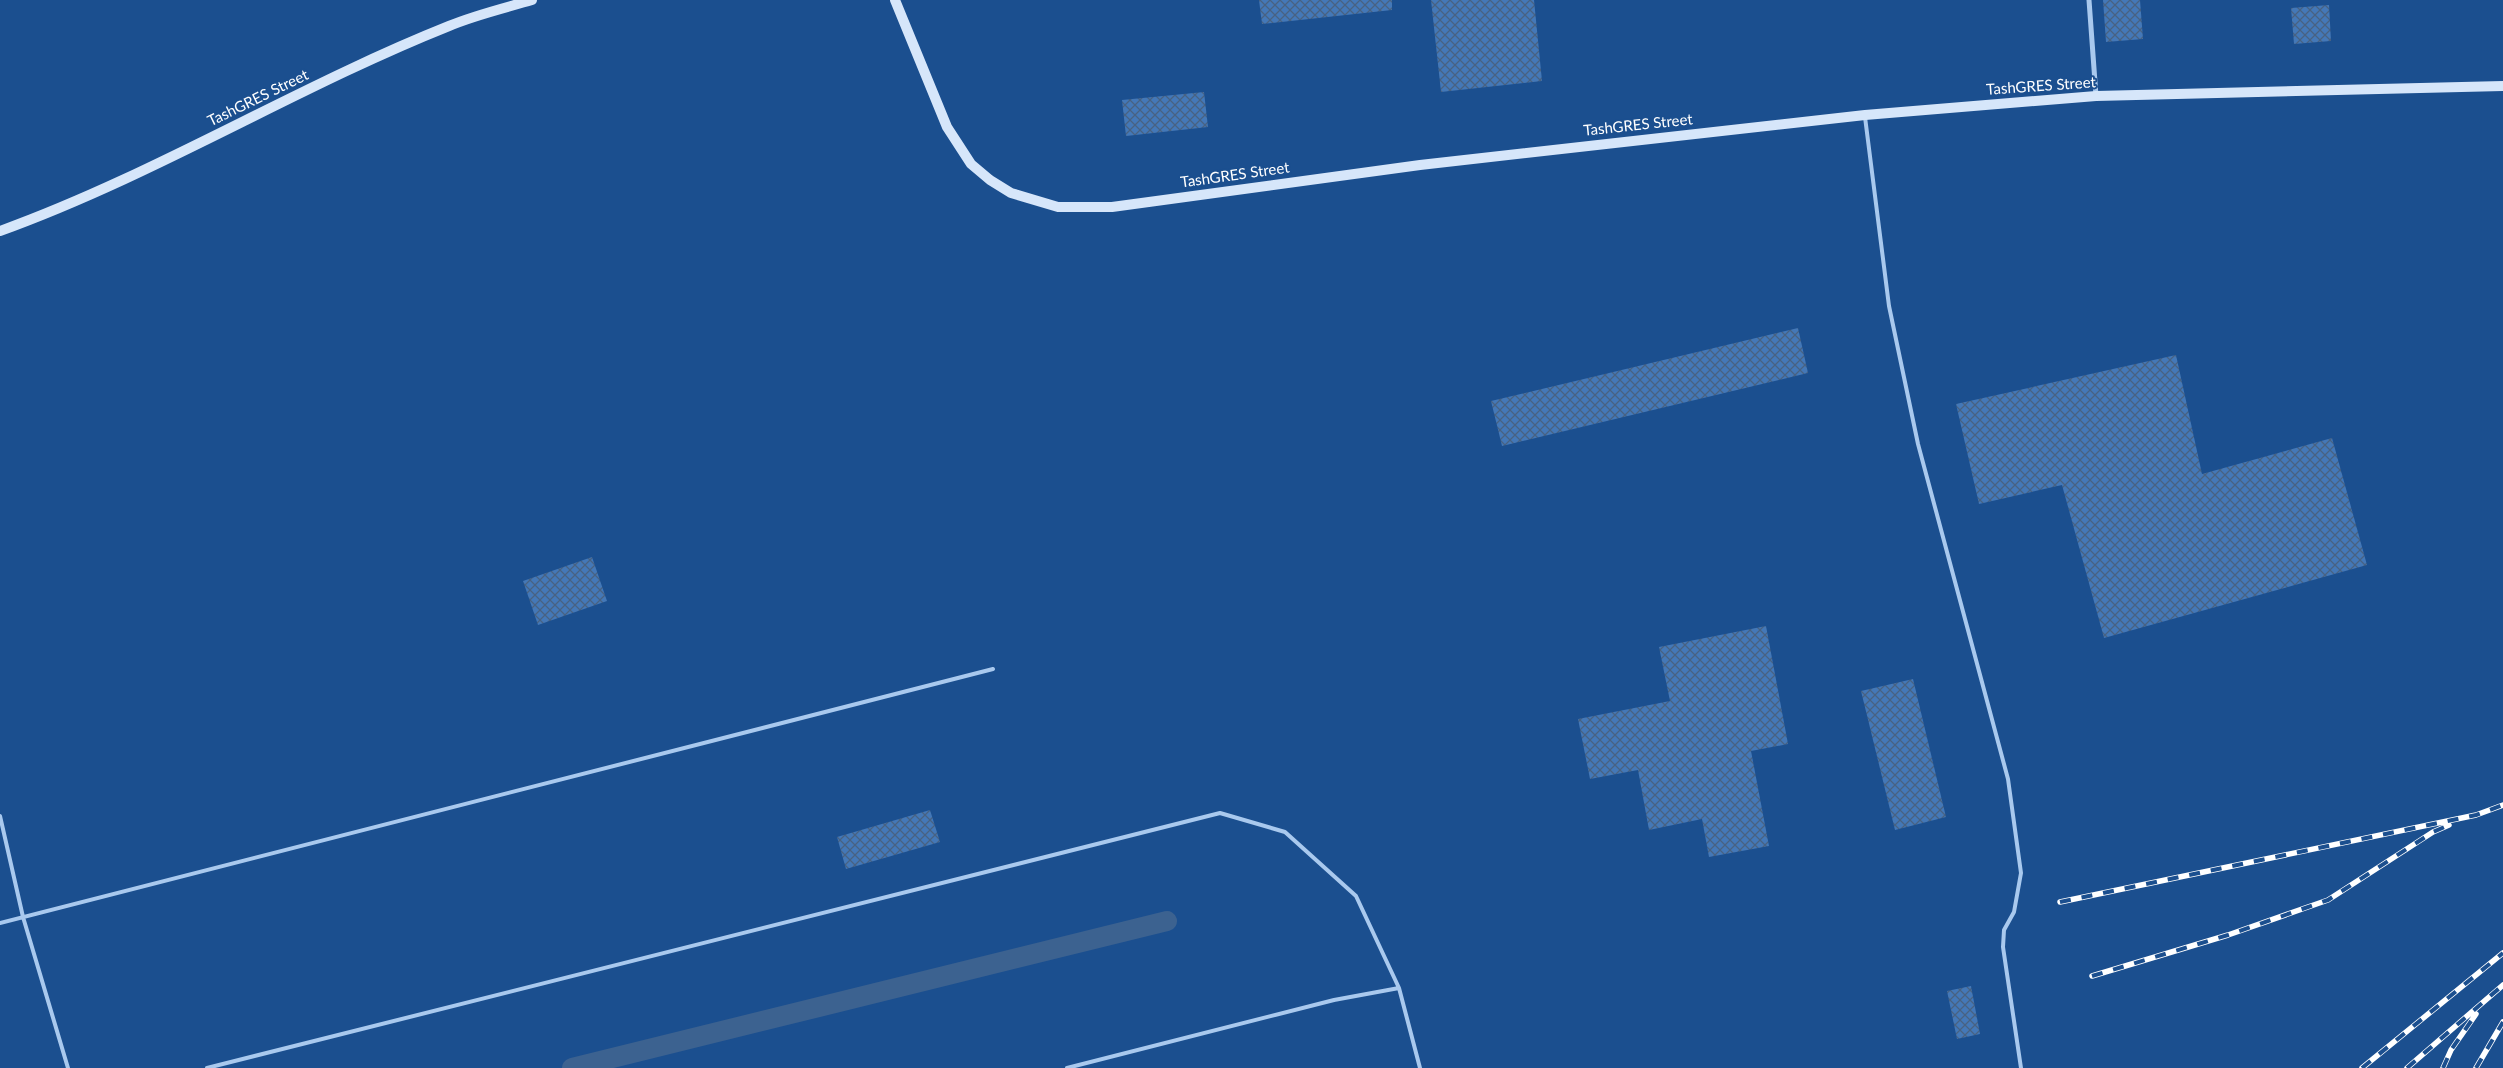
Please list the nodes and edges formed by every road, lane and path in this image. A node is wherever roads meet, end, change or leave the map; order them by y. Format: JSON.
{"nodes":[{"id":1,"x":532,"y":0,"type":"edge"},
{"id":2,"x":895,"y":0,"type":"edge"},
{"id":3,"x":2089,"y":0,"type":"edge"},
{"id":4,"x":2503,"y":86,"type":"edge"},
{"id":5,"x":2096,"y":96,"type":"junction"},
{"id":6,"x":1865,"y":114,"type":"junction"},
{"id":7,"x":0,"y":231,"type":"edge"},
{"id":8,"x":993,"y":669,"type":"dead end"},
{"id":9,"x":0,"y":816,"type":"edge"},
{"id":10,"x":23,"y":917,"type":"junction"},
{"id":11,"x":0,"y":923,"type":"edge"},
{"id":12,"x":1399,"y":988,"type":"junction"},
{"id":13,"x":68,"y":1068,"type":"edge"},
{"id":14,"x":207,"y":1068,"type":"edge"},
{"id":15,"x":1067,"y":1068,"type":"edge"},
{"id":16,"x":1420,"y":1068,"type":"edge"},
{"id":17,"x":2021,"y":1068,"type":"edge"}],
"edges":[{"from":1,"to":7,"type":"main road","name":"TashGRES Street"},
{"from":2,"to":6,"type":"main road","name":"TashGRES Street"},
{"from":3,"to":5,"type":"street"},
{"from":4,"to":5,"type":"main road","name":"TashGRES Street"},
{"from":5,"to":6,"type":"main road","name":"TashGRES Street"},
{"from":6,"to":17,"type":"lane"},
{"from":8,"to":10,"type":"lane"},
{"from":9,"to":10,"type":"lane"},
{"from":10,"to":11,"type":"lane"},
{"from":10,"to":13,"type":"lane"},
{"from":12,"to":14,"type":"lane"},
{"from":12,"to":15,"type":"lane"},
{"from":12,"to":16,"type":"lane"}]}
